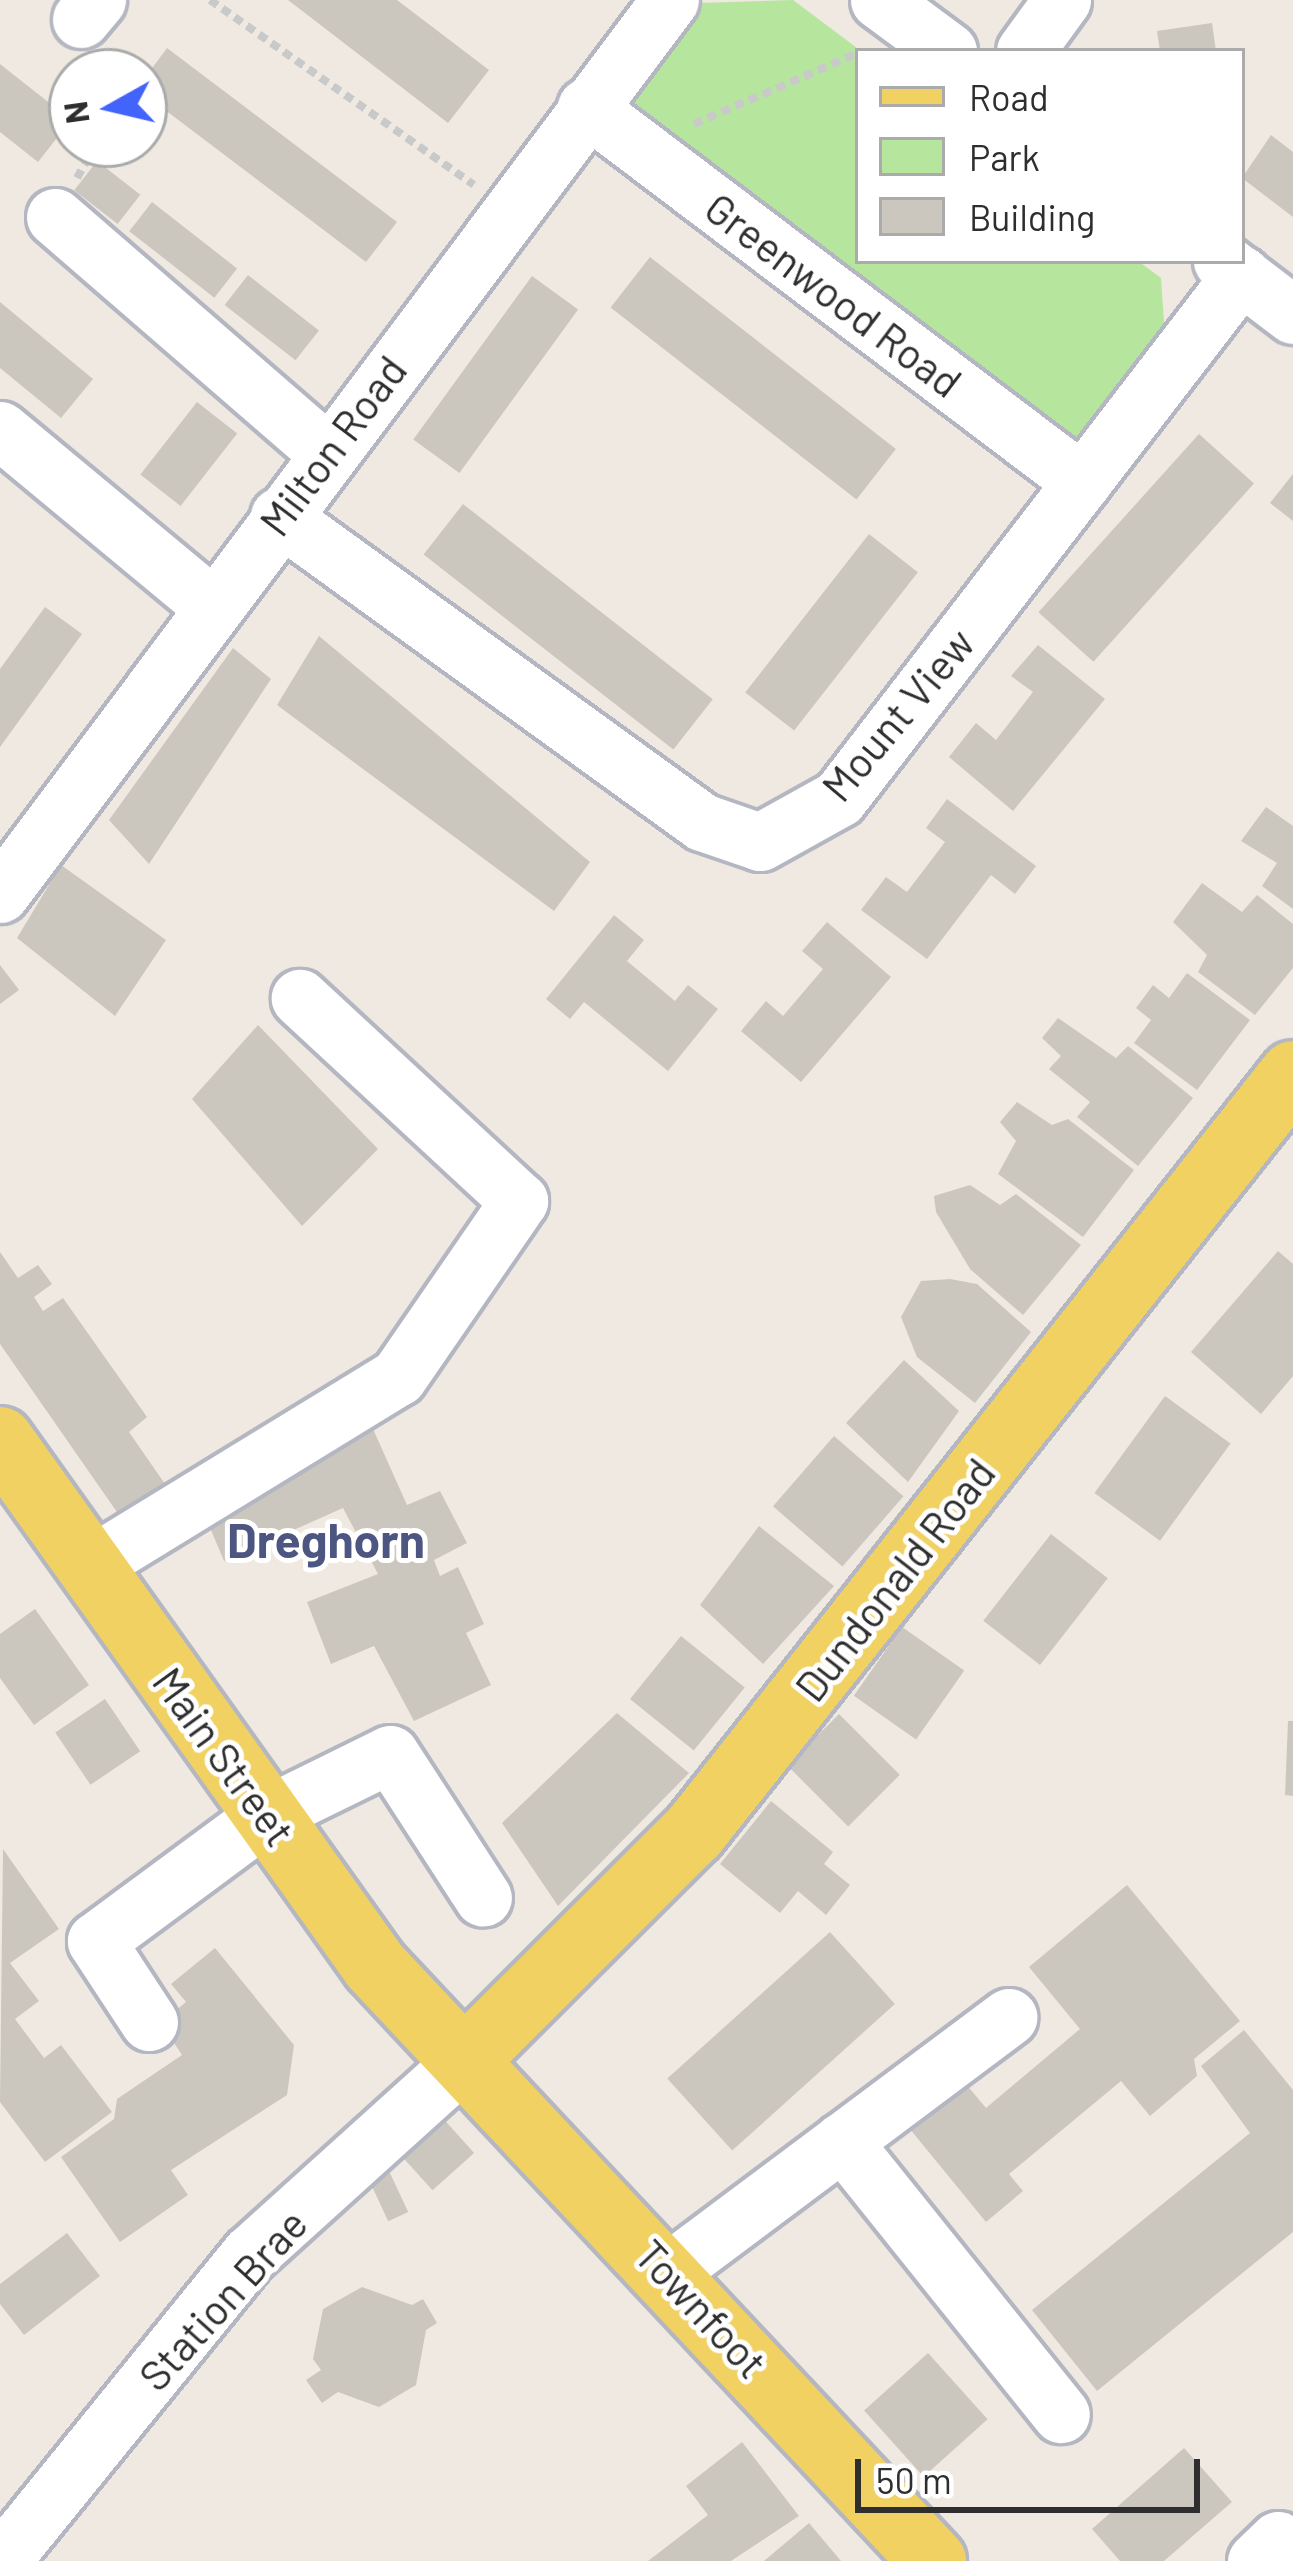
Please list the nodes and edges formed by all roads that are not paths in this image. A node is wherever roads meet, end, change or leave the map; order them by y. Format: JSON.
{"nodes":[{"id":1,"x":670,"y":0,"type":"edge"},
{"id":2,"x":879,"y":0,"type":"edge"},
{"id":3,"x":1062,"y":0,"type":"edge"},
{"id":4,"x":944,"y":48,"type":"edge"},
{"id":5,"x":1027,"y":48,"type":"edge"},
{"id":6,"x":586,"y":107,"type":"junction"},
{"id":7,"x":55,"y":217,"type":"dead end"},
{"id":8,"x":1232,"y":268,"type":"edge"},
{"id":9,"x":1293,"y":315,"type":"edge"},
{"id":10,"x":0,"y":430,"type":"edge"},
{"id":11,"x":327,"y":453,"type":"junction"},
{"id":12,"x":1082,"y":482,"type":"junction"},
{"id":13,"x":279,"y":516,"type":"junction"},
{"id":14,"x":211,"y":605,"type":"junction"},
{"id":15,"x":0,"y":894,"type":"edge"},
{"id":16,"x":300,"y":998,"type":"dead end"},
{"id":17,"x":1293,"y":1074,"type":"edge"},
{"id":18,"x":0,"y":1440,"type":"edge"},
{"id":19,"x":89,"y":1566,"type":"junction"},
{"id":20,"x":266,"y":1815,"type":"junction"},
{"id":21,"x":483,"y":1898,"type":"dead end"},
{"id":22,"x":1008,"y":2017,"type":"dead end"},
{"id":23,"x":149,"y":2022,"type":"dead end"},
{"id":24,"x":466,"y":2059,"type":"junction"},
{"id":25,"x":842,"y":2141,"type":"junction"},
{"id":26,"x":669,"y":2271,"type":"junction"},
{"id":27,"x":1061,"y":2414,"type":"dead end"},
{"id":28,"x":1293,"y":2560,"type":"edge"},
{"id":29,"x":1,"y":2561,"type":"edge"},
{"id":30,"x":933,"y":2561,"type":"edge"},
{"id":31,"x":1256,"y":2561,"type":"edge"}],
"edges":[{"from":1,"to":6,"type":"street","name":"Milton Road"},
{"from":2,"to":4,"type":"street"},
{"from":3,"to":5,"type":"street"},
{"from":6,"to":11,"type":"street","name":"Milton Road"},
{"from":6,"to":12,"type":"street","name":"Greenwood Road"},
{"from":7,"to":11,"type":"street"},
{"from":8,"to":9,"type":"street"},
{"from":8,"to":12,"type":"street","name":"Mount View"},
{"from":10,"to":14,"type":"street"},
{"from":11,"to":13,"type":"street","name":"Milton Road"},
{"from":12,"to":13,"type":"street","name":"Mount View"},
{"from":13,"to":14,"type":"street","name":"Milton Road"},
{"from":14,"to":15,"type":"street","name":"Milton Road"},
{"from":16,"to":19,"type":"street"},
{"from":17,"to":24,"type":"main road","name":"Dundonald Road"},
{"from":18,"to":19,"type":"main road","name":"Main Street"},
{"from":19,"to":20,"type":"main road","name":"Main Street"},
{"from":20,"to":21,"type":"street"},
{"from":20,"to":23,"type":"street"},
{"from":20,"to":24,"type":"main road","name":"Main Street"},
{"from":22,"to":25,"type":"street"},
{"from":24,"to":26,"type":"main road","name":"Townfoot"},
{"from":24,"to":29,"type":"street","name":"Station Brae"},
{"from":25,"to":26,"type":"street"},
{"from":25,"to":27,"type":"street"},
{"from":26,"to":30,"type":"main road","name":"Townfoot"},
{"from":28,"to":31,"type":"street"}]}
